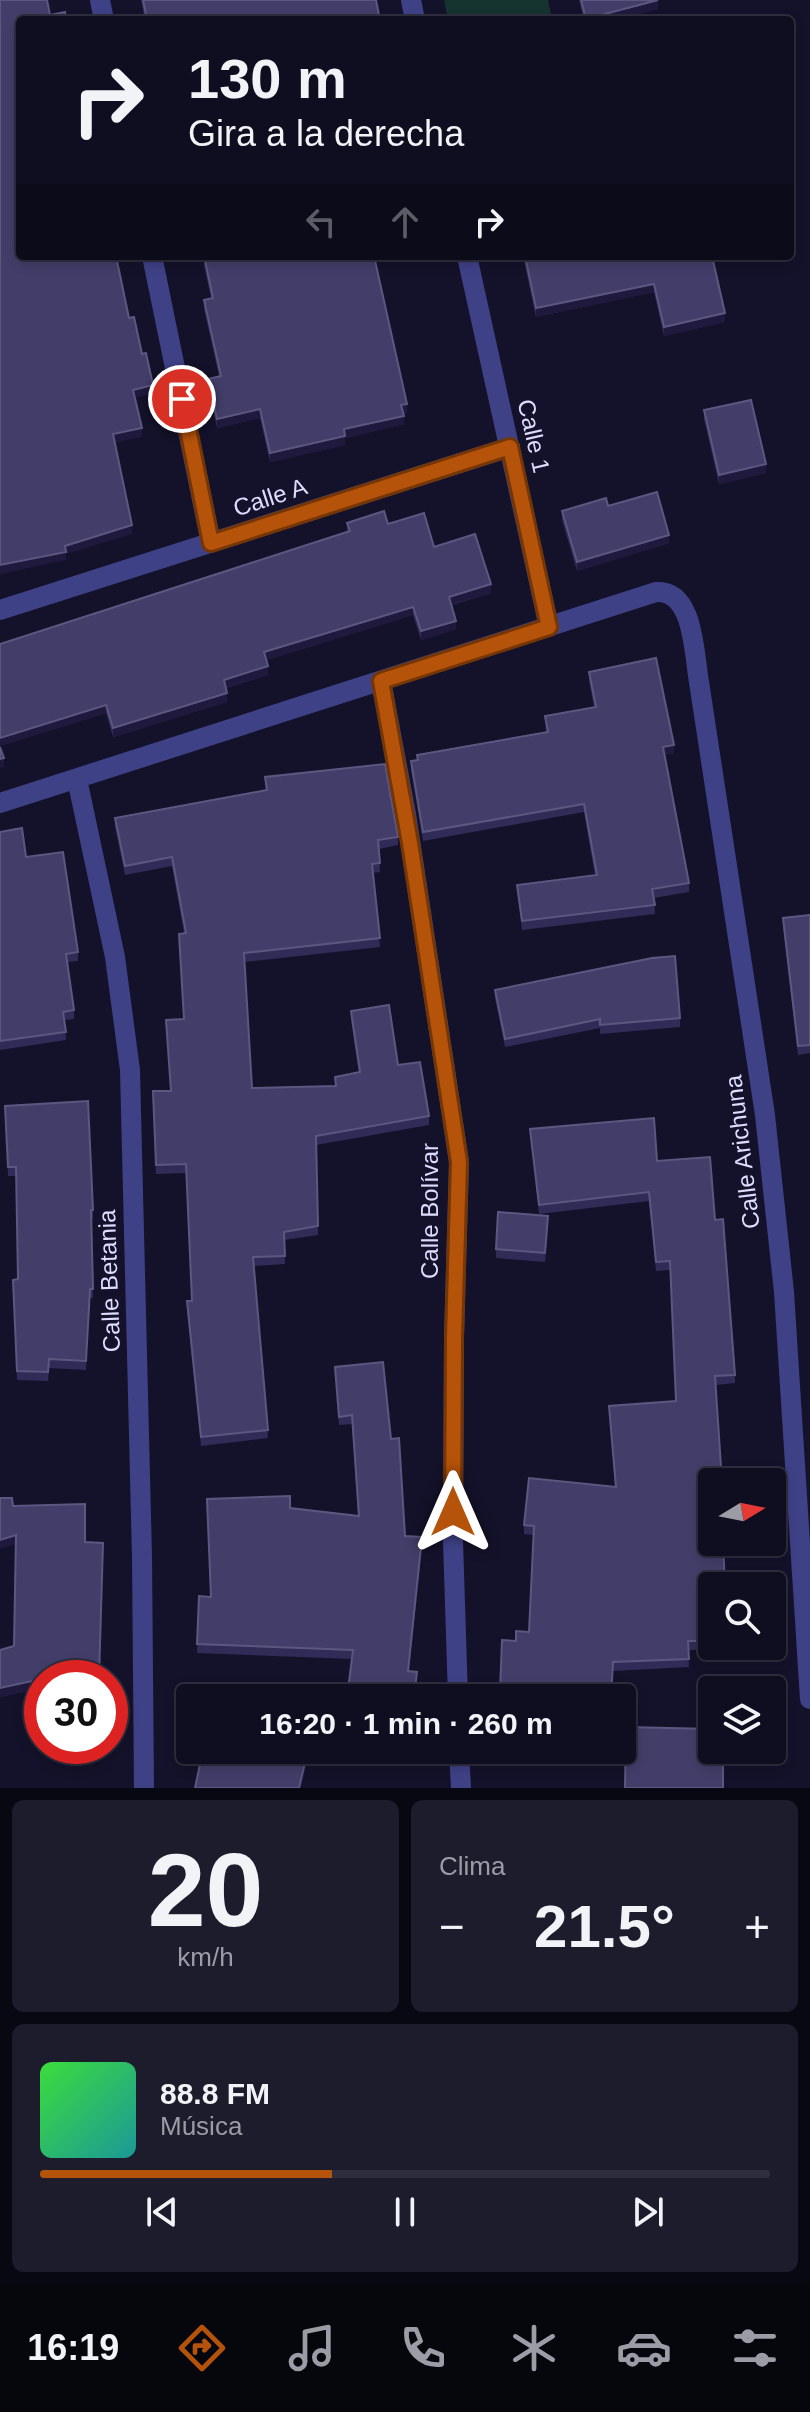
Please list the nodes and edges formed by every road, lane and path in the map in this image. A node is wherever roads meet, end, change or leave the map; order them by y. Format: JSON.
{"nodes":[{"id":1,"x":153,"y":260,"type":"edge"},
{"id":2,"x":468,"y":260,"type":"edge"},
{"id":3,"x":510,"y":447,"type":"junction"},
{"id":4,"x":211,"y":543,"type":"junction"},
{"id":5,"x":0,"y":610,"type":"edge"},
{"id":6,"x":549,"y":627,"type":"junction"},
{"id":7,"x":381,"y":681,"type":"junction"},
{"id":8,"x":77,"y":779,"type":"junction"},
{"id":9,"x":0,"y":803,"type":"edge"},
{"id":10,"x":458,"y":1684,"type":"edge"},
{"id":11,"x":810,"y":1699,"type":"edge"},
{"id":12,"x":460,"y":1764,"type":"edge"},
{"id":13,"x":144,"y":1788,"type":"edge"},
{"id":14,"x":461,"y":1788,"type":"edge"}],
"edges":[{"from":1,"to":4,"type":"street"},
{"from":2,"to":3,"type":"street","name":"Calle 1"},
{"from":3,"to":4,"type":"street","name":"Calle A"},
{"from":3,"to":6,"type":"street","name":"Calle 1"},
{"from":4,"to":5,"type":"street","name":"Calle A"},
{"from":6,"to":7,"type":"street"},
{"from":6,"to":11,"type":"street","name":"Calle Arichuna"},
{"from":7,"to":8,"type":"street"},
{"from":7,"to":10,"type":"street","name":"Calle Bolívar"},
{"from":8,"to":9,"type":"street"},
{"from":8,"to":13,"type":"street","name":"Calle Betania"},
{"from":12,"to":14,"type":"street"}]}
